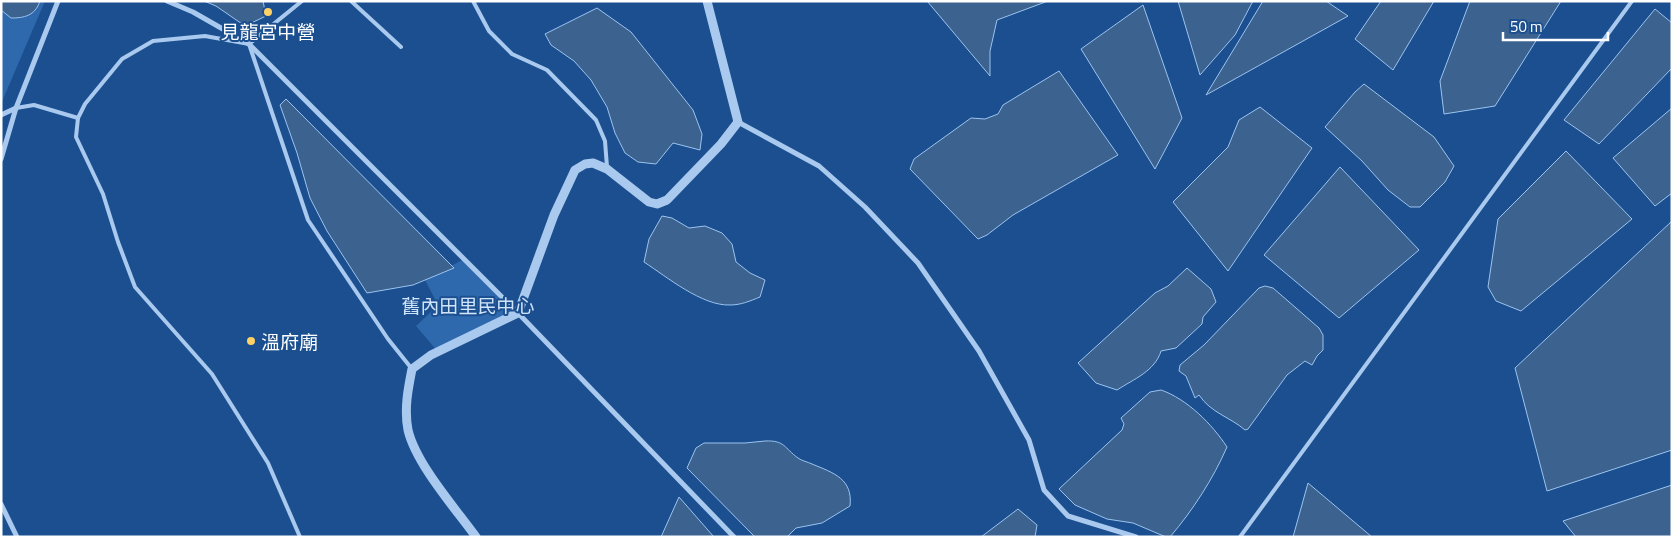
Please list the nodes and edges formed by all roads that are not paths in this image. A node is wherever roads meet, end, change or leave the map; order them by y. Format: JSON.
{"nodes":[{"id":1,"x":58,"y":1,"type":"edge"},
{"id":2,"x":167,"y":1,"type":"edge"},
{"id":3,"x":302,"y":1,"type":"edge"},
{"id":4,"x":351,"y":1,"type":"edge"},
{"id":5,"x":474,"y":1,"type":"edge"},
{"id":6,"x":707,"y":1,"type":"edge"},
{"id":7,"x":1632,"y":1,"type":"edge"},
{"id":8,"x":249,"y":44,"type":"junction"},
{"id":9,"x":401,"y":47,"type":"dead end"},
{"id":10,"x":16,"y":108,"type":"junction"},
{"id":11,"x":1,"y":115,"type":"edge"},
{"id":12,"x":78,"y":118,"type":"junction"},
{"id":13,"x":738,"y":122,"type":"junction"},
{"id":14,"x":1,"y":159,"type":"edge"},
{"id":15,"x":607,"y":170,"type":"junction"},
{"id":16,"x":518,"y":313,"type":"junction"},
{"id":17,"x":412,"y":369,"type":"junction"},
{"id":18,"x":1,"y":504,"type":"edge"},
{"id":19,"x":17,"y":537,"type":"edge"},
{"id":20,"x":300,"y":537,"type":"edge"},
{"id":21,"x":476,"y":537,"type":"edge"},
{"id":22,"x":734,"y":537,"type":"edge"},
{"id":23,"x":1136,"y":537,"type":"edge"},
{"id":24,"x":1240,"y":537,"type":"edge"}],
"edges":[{"from":1,"to":10,"type":"street"},
{"from":2,"to":8,"type":"street"},
{"from":3,"to":8,"type":"lane"},
{"from":4,"to":9,"type":"lane"},
{"from":5,"to":15,"type":"lane"},
{"from":6,"to":13,"type":"street"},
{"from":7,"to":24,"type":"lane"},
{"from":8,"to":12,"type":"lane"},
{"from":8,"to":16,"type":"street"},
{"from":8,"to":17,"type":"lane"},
{"from":10,"to":11,"type":"street"},
{"from":10,"to":12,"type":"lane"},
{"from":10,"to":14,"type":"street"},
{"from":12,"to":20,"type":"lane"},
{"from":13,"to":15,"type":"street"},
{"from":13,"to":23,"type":"street"},
{"from":15,"to":16,"type":"street"},
{"from":16,"to":17,"type":"street"},
{"from":16,"to":22,"type":"street"},
{"from":17,"to":21,"type":"street"},
{"from":18,"to":19,"type":"street"}]}
